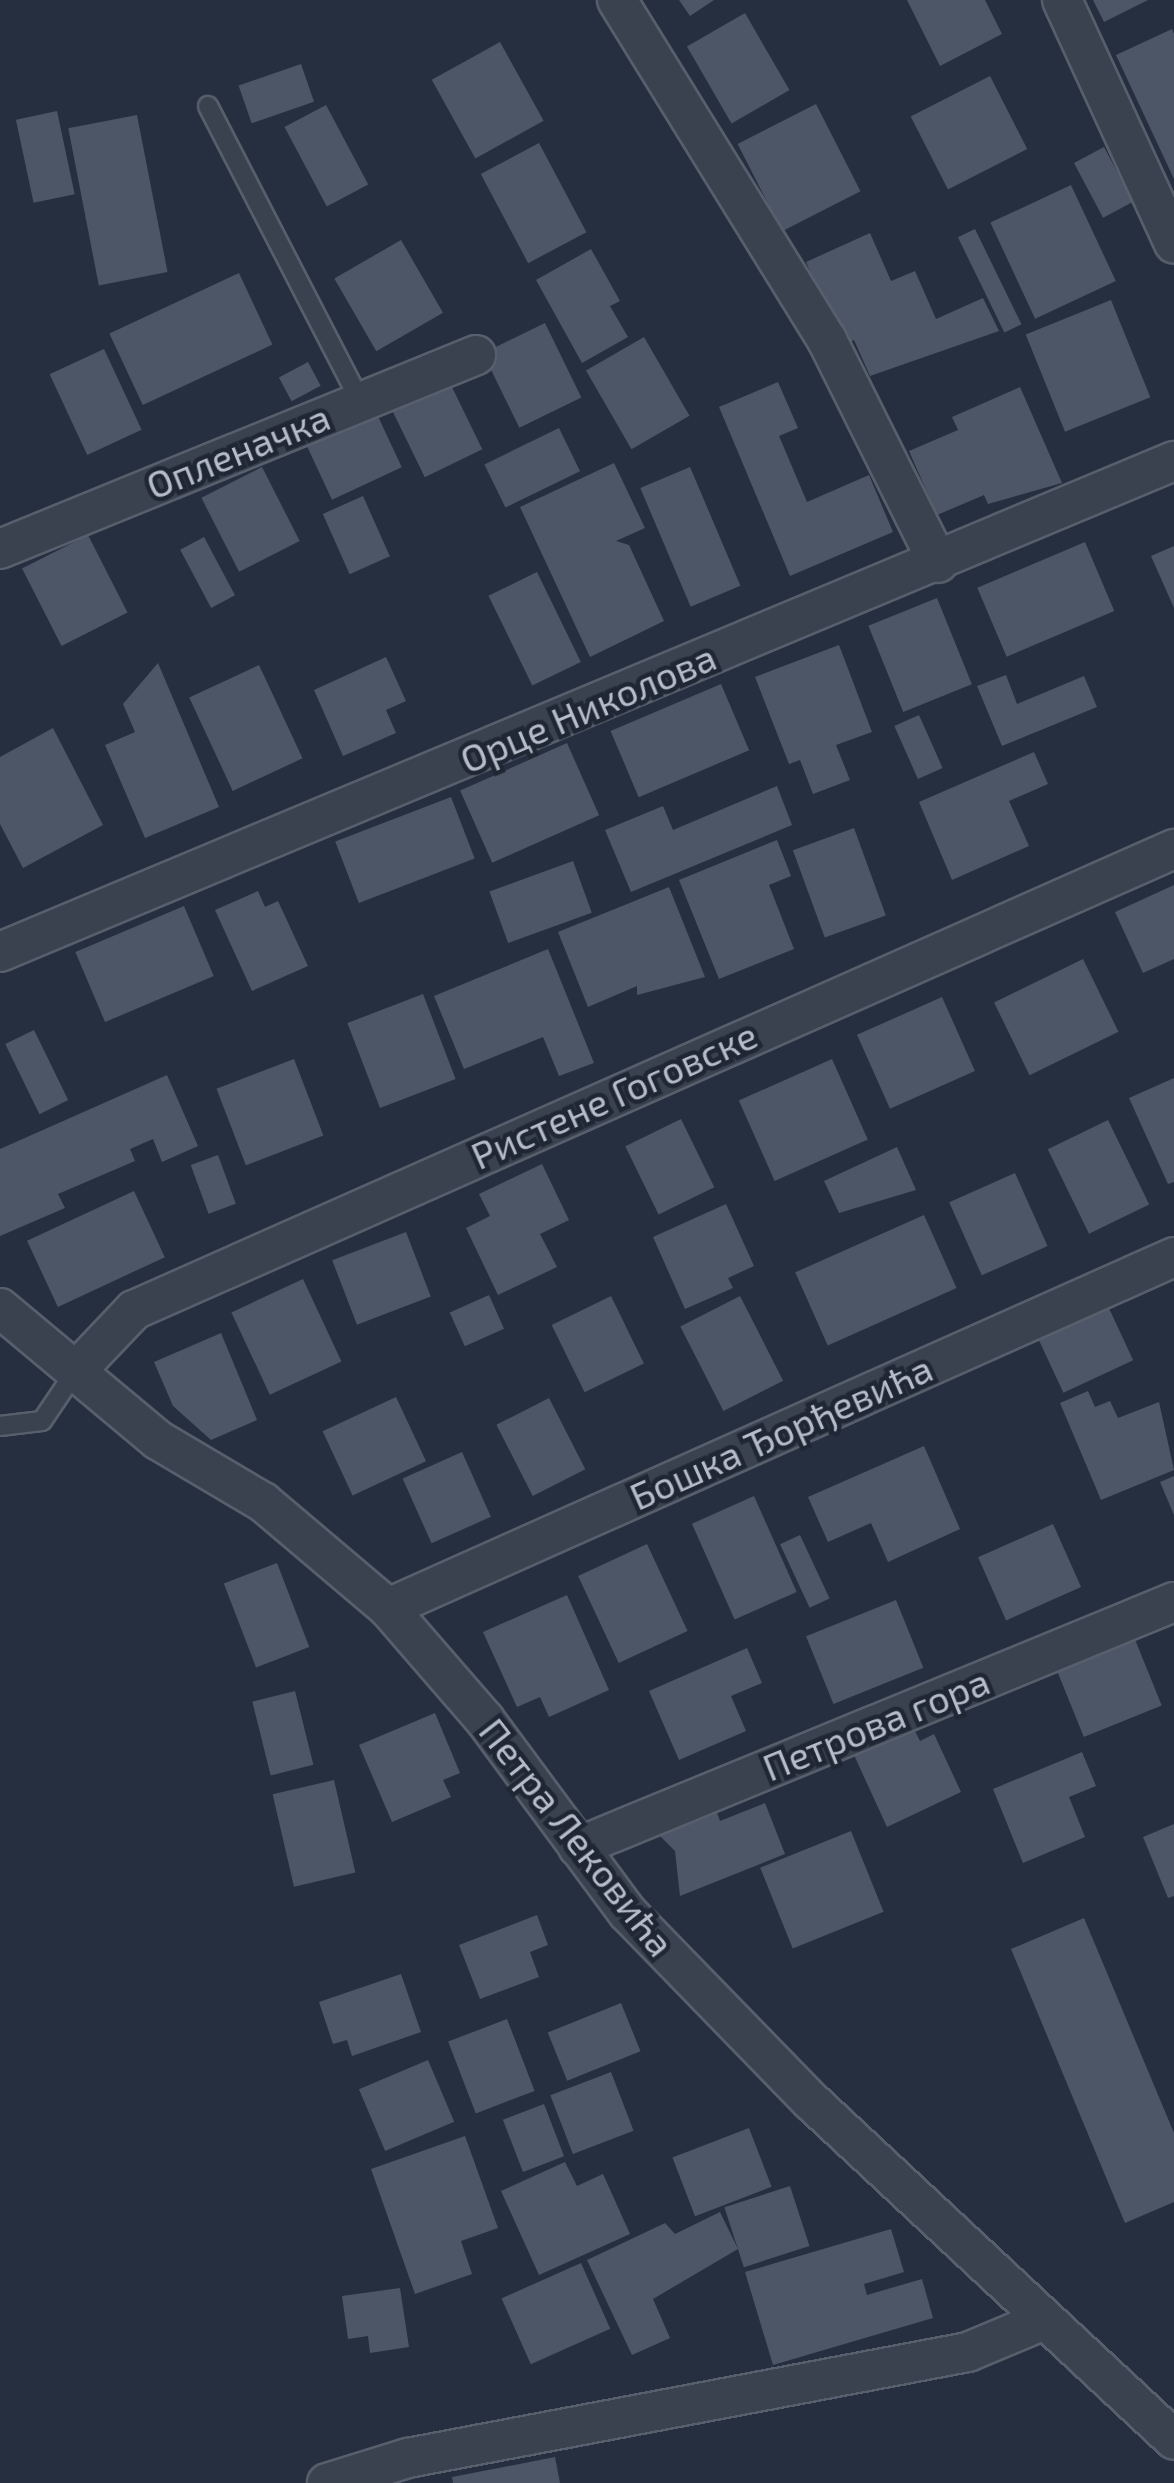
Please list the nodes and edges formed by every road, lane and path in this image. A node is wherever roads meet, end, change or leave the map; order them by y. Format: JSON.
{"nodes":[{"id":1,"x":617,"y":0,"type":"edge"},
{"id":2,"x":1062,"y":0,"type":"edge"},
{"id":3,"x":208,"y":106,"type":"dead end"},
{"id":4,"x":1174,"y":242,"type":"edge"},
{"id":5,"x":476,"y":354,"type":"dead end"},
{"id":6,"x":360,"y":401,"type":"junction"},
{"id":7,"x":1174,"y":461,"type":"edge"},
{"id":8,"x":0,"y":549,"type":"edge"},
{"id":9,"x":938,"y":563,"type":"junction"},
{"id":10,"x":1174,"y":849,"type":"edge"},
{"id":11,"x":0,"y":952,"type":"edge"},
{"id":12,"x":1174,"y":1257,"type":"edge"},
{"id":13,"x":0,"y":1308,"type":"edge"},
{"id":14,"x":75,"y":1372,"type":"junction"},
{"id":15,"x":0,"y":1426,"type":"edge"},
{"id":16,"x":1174,"y":1602,"type":"edge"},
{"id":17,"x":388,"y":1608,"type":"junction"},
{"id":18,"x":578,"y":1847,"type":"junction"},
{"id":19,"x":1042,"y":2321,"type":"junction"},
{"id":20,"x":1174,"y":2439,"type":"edge"},
{"id":21,"x":326,"y":2483,"type":"edge"}],
"edges":[{"from":1,"to":9,"type":"street"},
{"from":2,"to":4,"type":"street"},
{"from":3,"to":6,"type":"lane"},
{"from":5,"to":6,"type":"street","name":"Опленачка"},
{"from":6,"to":8,"type":"street","name":"Опленачка"},
{"from":7,"to":9,"type":"street","name":"Орце Николова"},
{"from":9,"to":11,"type":"street","name":"Орце Николова"},
{"from":10,"to":14,"type":"street","name":"Ристене Гоговске"},
{"from":12,"to":17,"type":"street","name":"Бошка Ђорђевића"},
{"from":13,"to":14,"type":"street","name":"Петра Лековића"},
{"from":14,"to":15,"type":"lane"},
{"from":14,"to":17,"type":"street","name":"Петра Лековића"},
{"from":16,"to":18,"type":"street","name":"Петрова гора"},
{"from":17,"to":18,"type":"street","name":"Петра Лековића"},
{"from":18,"to":19,"type":"street","name":"Петра Лековића"},
{"from":19,"to":20,"type":"street","name":"Петра Лековића"},
{"from":19,"to":21,"type":"street"}]}
